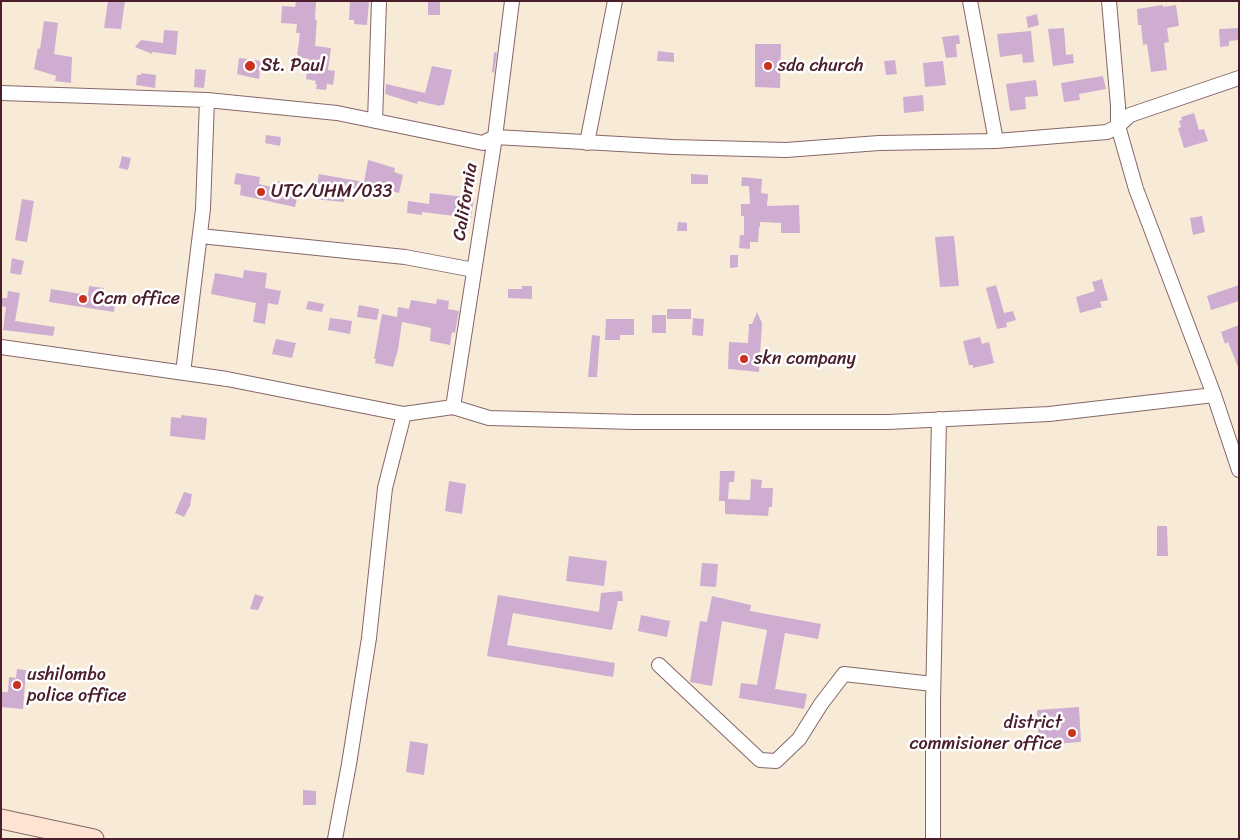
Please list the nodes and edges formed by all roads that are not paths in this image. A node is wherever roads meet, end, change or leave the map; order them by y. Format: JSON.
{"nodes":[{"id":1,"x":379,"y":1,"type":"edge"},
{"id":2,"x":512,"y":1,"type":"edge"},
{"id":3,"x":614,"y":1,"type":"edge"},
{"id":4,"x":970,"y":1,"type":"edge"},
{"id":5,"x":1109,"y":1,"type":"edge"},
{"id":6,"x":1239,"y":78,"type":"edge"},
{"id":7,"x":1,"y":93,"type":"edge"},
{"id":8,"x":207,"y":100,"type":"junction"},
{"id":9,"x":375,"y":121,"type":"junction"},
{"id":10,"x":1118,"y":126,"type":"junction"},
{"id":11,"x":495,"y":137,"type":"junction"},
{"id":12,"x":996,"y":141,"type":"junction"},
{"id":13,"x":587,"y":143,"type":"junction"},
{"id":14,"x":200,"y":236,"type":"junction"},
{"id":15,"x":474,"y":270,"type":"junction"},
{"id":16,"x":1,"y":346,"type":"edge"},
{"id":17,"x":183,"y":373,"type":"junction"},
{"id":18,"x":1214,"y":395,"type":"junction"},
{"id":19,"x":453,"y":407,"type":"junction"},
{"id":20,"x":404,"y":414,"type":"junction"},
{"id":21,"x":939,"y":419,"type":"junction"},
{"id":22,"x":1239,"y":470,"type":"edge"},
{"id":23,"x":659,"y":665,"type":"dead end"},
{"id":24,"x":933,"y":684,"type":"junction"},
{"id":25,"x":1,"y":819,"type":"edge"},
{"id":26,"x":94,"y":839,"type":"edge"},
{"id":27,"x":335,"y":839,"type":"edge"},
{"id":28,"x":933,"y":839,"type":"edge"}],
"edges":[{"from":1,"to":9,"type":"street"},
{"from":2,"to":11,"type":"street","name":"California"},
{"from":3,"to":13,"type":"street"},
{"from":4,"to":12,"type":"street"},
{"from":5,"to":10,"type":"street"},
{"from":6,"to":10,"type":"street"},
{"from":7,"to":8,"type":"street"},
{"from":8,"to":9,"type":"street"},
{"from":8,"to":14,"type":"street"},
{"from":9,"to":11,"type":"street"},
{"from":10,"to":12,"type":"street"},
{"from":10,"to":18,"type":"street"},
{"from":11,"to":13,"type":"street"},
{"from":11,"to":15,"type":"street","name":"California"},
{"from":12,"to":13,"type":"street"},
{"from":14,"to":15,"type":"street"},
{"from":14,"to":17,"type":"street"},
{"from":15,"to":19,"type":"street","name":"California"},
{"from":16,"to":17,"type":"street"},
{"from":17,"to":20,"type":"street"},
{"from":18,"to":21,"type":"street"},
{"from":18,"to":22,"type":"street"},
{"from":19,"to":20,"type":"street"},
{"from":19,"to":21,"type":"street"},
{"from":20,"to":27,"type":"street"},
{"from":21,"to":24,"type":"street"},
{"from":23,"to":24,"type":"street"},
{"from":24,"to":28,"type":"street"},
{"from":25,"to":26,"type":"street"}]}
